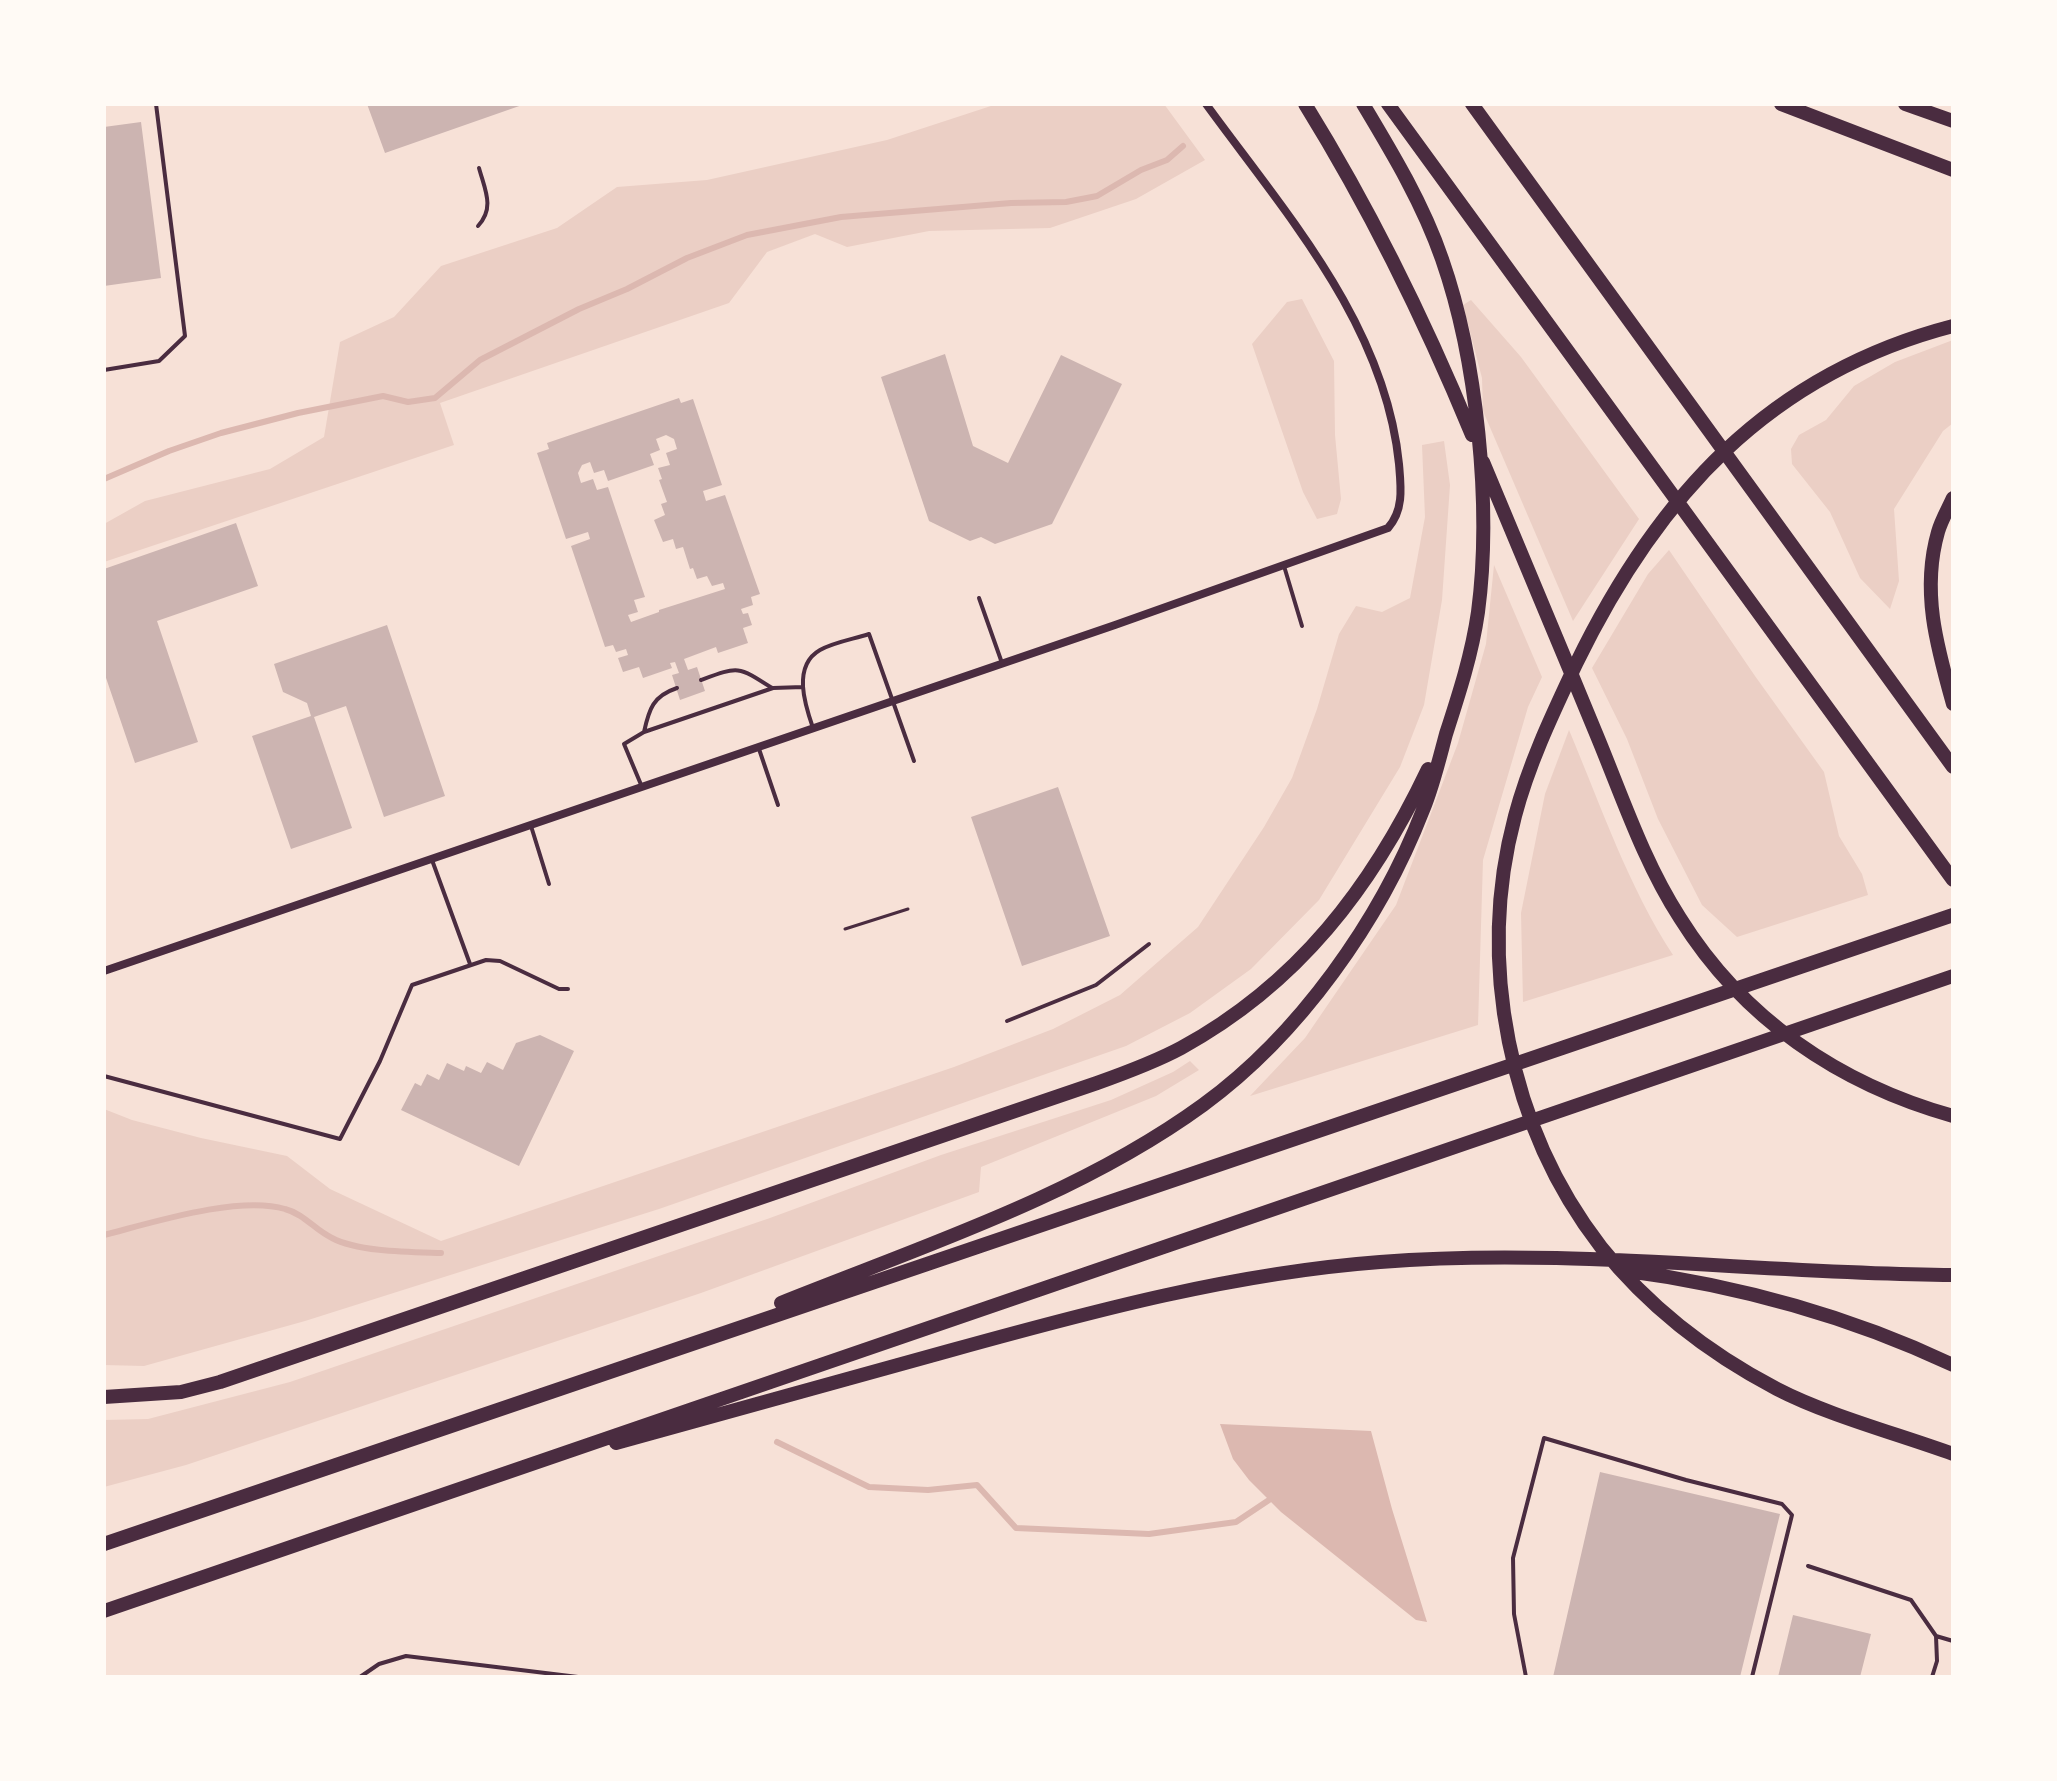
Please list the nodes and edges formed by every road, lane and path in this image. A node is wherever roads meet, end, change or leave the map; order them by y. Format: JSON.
{"nodes":[{"id":1,"x":156,"y":104,"type":"edge"},
{"id":2,"x":1206,"y":104,"type":"edge"},
{"id":3,"x":1305,"y":104,"type":"edge"},
{"id":4,"x":1363,"y":104,"type":"edge"},
{"id":5,"x":1388,"y":104,"type":"edge"},
{"id":6,"x":1472,"y":104,"type":"edge"},
{"id":7,"x":1781,"y":104,"type":"edge"},
{"id":8,"x":1905,"y":104,"type":"edge"},
{"id":9,"x":1953,"y":121,"type":"edge"},
{"id":10,"x":479,"y":168,"type":"dead end"},
{"id":11,"x":1953,"y":170,"type":"edge"},
{"id":12,"x":478,"y":226,"type":"dead end"},
{"id":13,"x":1953,"y":326,"type":"edge"},
{"id":14,"x":104,"y":370,"type":"edge"},
{"id":15,"x":1953,"y":498,"type":"edge"},
{"id":16,"x":1284,"y":566,"type":"junction"},
{"id":17,"x":979,"y":598,"type":"dead end"},
{"id":18,"x":1302,"y":626,"type":"dead end"},
{"id":19,"x":1002,"y":663,"type":"junction"},
{"id":20,"x":701,"y":680,"type":"dead end"},
{"id":21,"x":803,"y":687,"type":"junction"},
{"id":22,"x":677,"y":688,"type":"dead end"},
{"id":23,"x":773,"y":688,"type":"junction"},
{"id":24,"x":892,"y":700,"type":"junction"},
{"id":25,"x":1953,"y":704,"type":"edge"},
{"id":26,"x":1449,"y":726,"type":"junction"},
{"id":27,"x":813,"y":728,"type":"junction"},
{"id":28,"x":644,"y":732,"type":"junction"},
{"id":29,"x":758,"y":746,"type":"junction"},
{"id":30,"x":914,"y":761,"type":"dead end"},
{"id":31,"x":1953,"y":767,"type":"edge"},
{"id":32,"x":642,"y":787,"type":"junction"},
{"id":33,"x":778,"y":805,"type":"dead end"},
{"id":34,"x":531,"y":826,"type":"junction"},
{"id":35,"x":432,"y":860,"type":"junction"},
{"id":36,"x":1953,"y":880,"type":"edge"},
{"id":37,"x":549,"y":884,"type":"dead end"},
{"id":38,"x":908,"y":909,"type":"dead end"},
{"id":39,"x":1953,"y":915,"type":"edge"},
{"id":40,"x":845,"y":929,"type":"dead end"},
{"id":41,"x":1149,"y":944,"type":"dead end"},
{"id":42,"x":470,"y":964,"type":"junction"},
{"id":43,"x":104,"y":971,"type":"edge"},
{"id":44,"x":1953,"y":976,"type":"edge"},
{"id":45,"x":568,"y":989,"type":"dead end"},
{"id":46,"x":1007,"y":1021,"type":"dead end"},
{"id":47,"x":104,"y":1076,"type":"edge"},
{"id":48,"x":1953,"y":1116,"type":"edge"},
{"id":49,"x":1513,"y":1257,"type":"junction"},
{"id":50,"x":1953,"y":1275,"type":"edge"},
{"id":51,"x":639,"y":1361,"type":"junction"},
{"id":52,"x":1953,"y":1365,"type":"edge"},
{"id":53,"x":104,"y":1397,"type":"edge"},
{"id":54,"x":1953,"y":1454,"type":"edge"},
{"id":55,"x":480,"y":1481,"type":"junction"},
{"id":56,"x":104,"y":1544,"type":"edge"},
{"id":57,"x":1808,"y":1566,"type":"dead end"},
{"id":58,"x":104,"y":1611,"type":"edge"},
{"id":59,"x":1936,"y":1636,"type":"junction"},
{"id":60,"x":1953,"y":1641,"type":"edge"},
{"id":61,"x":360,"y":1677,"type":"edge"},
{"id":62,"x":578,"y":1677,"type":"edge"},
{"id":63,"x":1526,"y":1677,"type":"edge"},
{"id":64,"x":1752,"y":1677,"type":"edge"},
{"id":65,"x":1932,"y":1677,"type":"edge"}],
"edges":[{"from":1,"to":14,"type":"lane"},
{"from":2,"to":16,"type":"street"},
{"from":3,"to":48,"type":"highway"},
{"from":4,"to":26,"type":"highway"},
{"from":5,"to":36,"type":"highway"},
{"from":6,"to":31,"type":"highway"},
{"from":7,"to":11,"type":"highway"},
{"from":8,"to":9,"type":"highway"},
{"from":10,"to":12,"type":"lane"},
{"from":13,"to":54,"type":"highway"},
{"from":15,"to":25,"type":"highway"},
{"from":16,"to":18,"type":"lane"},
{"from":16,"to":19,"type":"street"},
{"from":17,"to":19,"type":"lane"},
{"from":19,"to":24,"type":"street"},
{"from":20,"to":23,"type":"lane"},
{"from":21,"to":23,"type":"lane"},
{"from":21,"to":24,"type":"lane"},
{"from":21,"to":27,"type":"lane"},
{"from":22,"to":28,"type":"lane"},
{"from":23,"to":28,"type":"lane"},
{"from":24,"to":27,"type":"street"},
{"from":24,"to":30,"type":"lane"},
{"from":26,"to":51,"type":"highway"},
{"from":26,"to":53,"type":"highway"},
{"from":27,"to":29,"type":"street"},
{"from":28,"to":32,"type":"lane"},
{"from":29,"to":32,"type":"street"},
{"from":29,"to":33,"type":"lane"},
{"from":32,"to":34,"type":"street"},
{"from":34,"to":35,"type":"street"},
{"from":34,"to":37,"type":"lane"},
{"from":35,"to":42,"type":"lane"},
{"from":35,"to":43,"type":"street"},
{"from":38,"to":40,"type":"path"},
{"from":39,"to":51,"type":"highway"},
{"from":41,"to":46,"type":"lane"},
{"from":42,"to":45,"type":"lane"},
{"from":42,"to":47,"type":"lane"},
{"from":44,"to":55,"type":"highway"},
{"from":49,"to":50,"type":"highway"},
{"from":49,"to":52,"type":"highway"},
{"from":49,"to":55,"type":"highway"},
{"from":51,"to":56,"type":"highway"},
{"from":55,"to":58,"type":"highway"},
{"from":57,"to":59,"type":"lane"},
{"from":59,"to":60,"type":"lane"},
{"from":59,"to":65,"type":"lane"},
{"from":61,"to":62,"type":"lane"},
{"from":63,"to":64,"type":"lane"}]}
